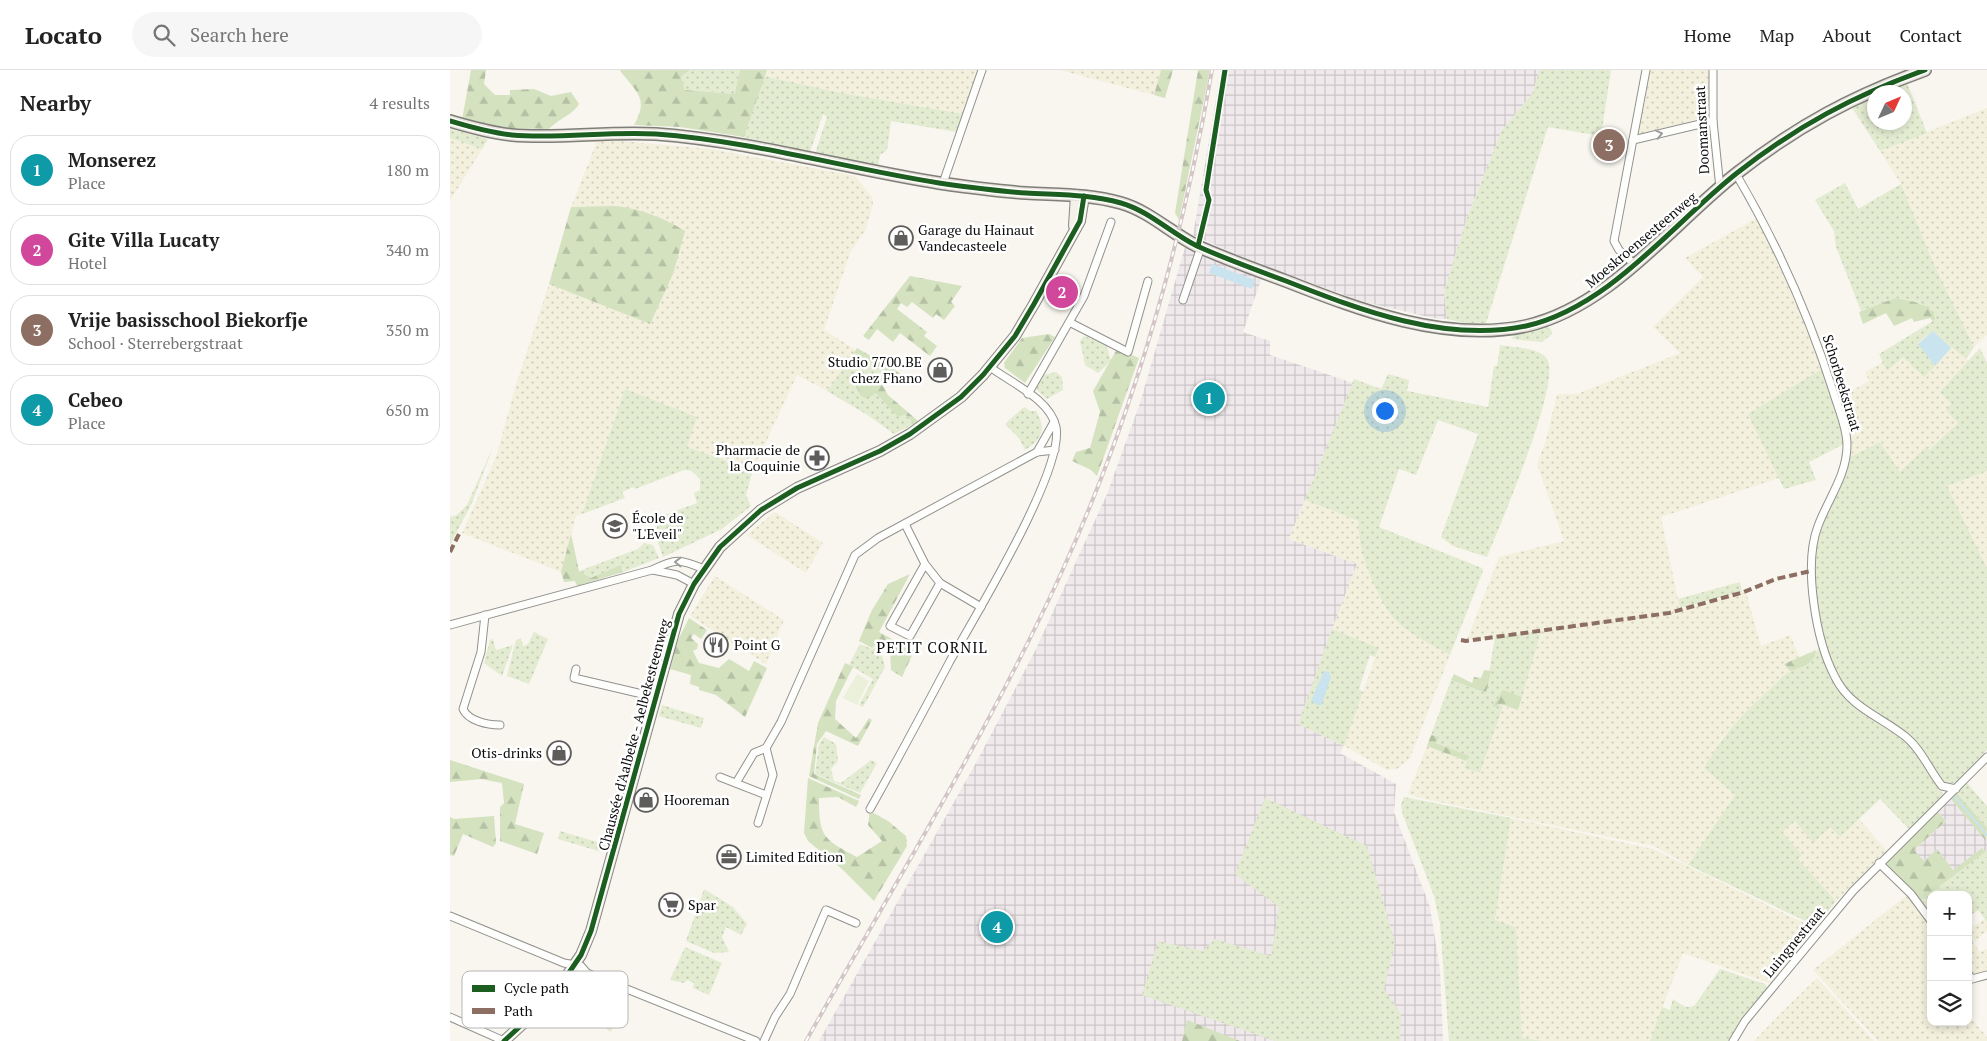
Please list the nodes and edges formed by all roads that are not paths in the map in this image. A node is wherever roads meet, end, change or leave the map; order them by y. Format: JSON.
{"nodes":[{"id":1,"x":982,"y":70,"type":"edge"},
{"id":2,"x":1646,"y":70,"type":"edge"},
{"id":3,"x":1713,"y":70,"type":"edge"},
{"id":4,"x":1925,"y":70,"type":"edge"},
{"id":5,"x":450,"y":121,"type":"edge"},
{"id":6,"x":1712,"y":121,"type":"junction"},
{"id":7,"x":1633,"y":140,"type":"junction"},
{"id":8,"x":1736,"y":174,"type":"junction"},
{"id":9,"x":943,"y":183,"type":"junction"},
{"id":10,"x":1720,"y":188,"type":"junction"},
{"id":11,"x":1080,"y":195,"type":"junction"},
{"id":12,"x":1111,"y":222,"type":"dead end"},
{"id":13,"x":1201,"y":247,"type":"junction"},
{"id":14,"x":1634,"y":264,"type":"junction"},
{"id":15,"x":1148,"y":281,"type":"dead end"},
{"id":16,"x":1183,"y":300,"type":"dead end"},
{"id":17,"x":1070,"y":323,"type":"junction"},
{"id":18,"x":990,"y":367,"type":"junction"},
{"id":19,"x":1028,"y":394,"type":"junction"},
{"id":20,"x":1054,"y":422,"type":"junction"},
{"id":21,"x":1055,"y":450,"type":"junction"},
{"id":22,"x":1036,"y":452,"type":"junction"},
{"id":23,"x":905,"y":524,"type":"junction"},
{"id":24,"x":925,"y":564,"type":"junction"},
{"id":25,"x":704,"y":569,"type":"junction"},
{"id":26,"x":652,"y":570,"type":"junction"},
{"id":27,"x":940,"y":583,"type":"junction"},
{"id":28,"x":694,"y":584,"type":"junction"},
{"id":29,"x":981,"y":606,"type":"junction"},
{"id":30,"x":485,"y":614,"type":"junction"},
{"id":31,"x":450,"y":625,"type":"edge"},
{"id":32,"x":576,"y":668,"type":"dead end"},
{"id":33,"x":655,"y":697,"type":"junction"},
{"id":34,"x":500,"y":725,"type":"dead end"},
{"id":35,"x":766,"y":748,"type":"junction"},
{"id":36,"x":1987,"y":757,"type":"edge"},
{"id":37,"x":720,"y":777,"type":"dead end"},
{"id":38,"x":736,"y":783,"type":"junction"},
{"id":39,"x":1956,"y":788,"type":"junction"},
{"id":40,"x":766,"y":795,"type":"junction"},
{"id":41,"x":870,"y":810,"type":"dead end"},
{"id":42,"x":758,"y":823,"type":"dead end"},
{"id":43,"x":1879,"y":863,"type":"junction"},
{"id":44,"x":450,"y":916,"type":"edge"},
{"id":45,"x":1927,"y":916,"type":"edge"},
{"id":46,"x":856,"y":923,"type":"dead end"},
{"id":47,"x":573,"y":965,"type":"junction"},
{"id":48,"x":570,"y":971,"type":"edge"},
{"id":49,"x":577,"y":971,"type":"edge"},
{"id":50,"x":1987,"y":974,"type":"edge"},
{"id":51,"x":1972,"y":979,"type":"edge"},
{"id":52,"x":628,"y":989,"type":"edge"},
{"id":53,"x":450,"y":1017,"type":"edge"},
{"id":54,"x":462,"y":1022,"type":"edge"},
{"id":55,"x":475,"y":1028,"type":"edge"},
{"id":56,"x":518,"y":1028,"type":"edge"},
{"id":57,"x":504,"y":1041,"type":"edge"},
{"id":58,"x":756,"y":1041,"type":"edge"},
{"id":59,"x":764,"y":1041,"type":"edge"},
{"id":60,"x":1734,"y":1041,"type":"edge"}],
"edges":[{"from":1,"to":9,"type":"street"},
{"from":2,"to":7,"type":"street"},
{"from":3,"to":6,"type":"street","name":"Doomanstraat"},
{"from":4,"to":8,"type":"main road","name":"Moeskroensesteenweg"},
{"from":5,"to":9,"type":"main road","name":"Moeskroensesteenweg"},
{"from":7,"to":6,"type":"street","one_way":true},
{"from":6,"to":10,"type":"street","name":"Doomanstraat"},
{"from":7,"to":14,"type":"street"},
{"from":8,"to":10,"type":"main road","name":"Moeskroensesteenweg"},
{"from":8,"to":39,"type":"street","name":"Schorbeekstraat"},
{"from":9,"to":11,"type":"main road","name":"Moeskroensesteenweg"},
{"from":10,"to":14,"type":"main road","name":"Moeskroensesteenweg"},
{"from":11,"to":13,"type":"main road","name":"Moeskroensesteenweg"},
{"from":11,"to":18,"type":"main road","name":"Chaussée d'Aalbeke - Aelbekesteenweg"},
{"from":12,"to":17,"type":"street"},
{"from":13,"to":14,"type":"main road","name":"Moeskroensesteenweg"},
{"from":13,"to":16,"type":"street"},
{"from":15,"to":17,"type":"street"},
{"from":17,"to":19,"type":"street"},
{"from":18,"to":19,"type":"street"},
{"from":18,"to":25,"type":"main road","name":"Chaussée d'Aalbeke - Aelbekesteenweg"},
{"from":19,"to":20,"type":"street"},
{"from":20,"to":21,"type":"street"},
{"from":20,"to":22,"type":"street"},
{"from":21,"to":22,"type":"street"},
{"from":21,"to":29,"type":"street"},
{"from":22,"to":23,"type":"street"},
{"from":23,"to":24,"type":"street"},
{"from":23,"to":35,"type":"street"},
{"from":24,"to":27,"type":"street"},
{"from":24,"to":27,"type":"street"},
{"from":25,"to":26,"type":"street","one_way":true},
{"from":25,"to":28,"type":"main road","name":"Chaussée d'Aalbeke - Aelbekesteenweg"},
{"from":26,"to":28,"type":"street"},
{"from":26,"to":30,"type":"street"},
{"from":27,"to":29,"type":"street"},
{"from":28,"to":33,"type":"main road","name":"Chaussée d'Aalbeke - Aelbekesteenweg"},
{"from":29,"to":41,"type":"street"},
{"from":30,"to":31,"type":"street"},
{"from":30,"to":34,"type":"street"},
{"from":32,"to":33,"type":"street","name":"Chaussée d'Aalbeke - Aelbekesteenweg"},
{"from":33,"to":47,"type":"main road","name":"Chaussée d'Aalbeke - Aelbekesteenweg"},
{"from":35,"to":38,"type":"street"},
{"from":35,"to":40,"type":"street"},
{"from":36,"to":39,"type":"street","name":"Luingnestraat"},
{"from":37,"to":38,"type":"street"},
{"from":38,"to":40,"type":"street"},
{"from":39,"to":43,"type":"street","name":"Luingnestraat"},
{"from":40,"to":42,"type":"street"},
{"from":43,"to":45,"type":"street"},
{"from":43,"to":60,"type":"street","name":"Luingnestraat"},
{"from":44,"to":47,"type":"street"},
{"from":46,"to":59,"type":"street"},
{"from":47,"to":48,"type":"main road","name":"Chaussée d'Aalbeke - Aelbekesteenweg"},
{"from":47,"to":49,"type":"street"},
{"from":50,"to":51,"type":"street"},
{"from":52,"to":58,"type":"street"},
{"from":53,"to":54,"type":"street"},
{"from":55,"to":57,"type":"street"},
{"from":56,"to":57,"type":"main road","name":"Chaussée d'Aalbeke - Aelbekesteenweg"}]}
